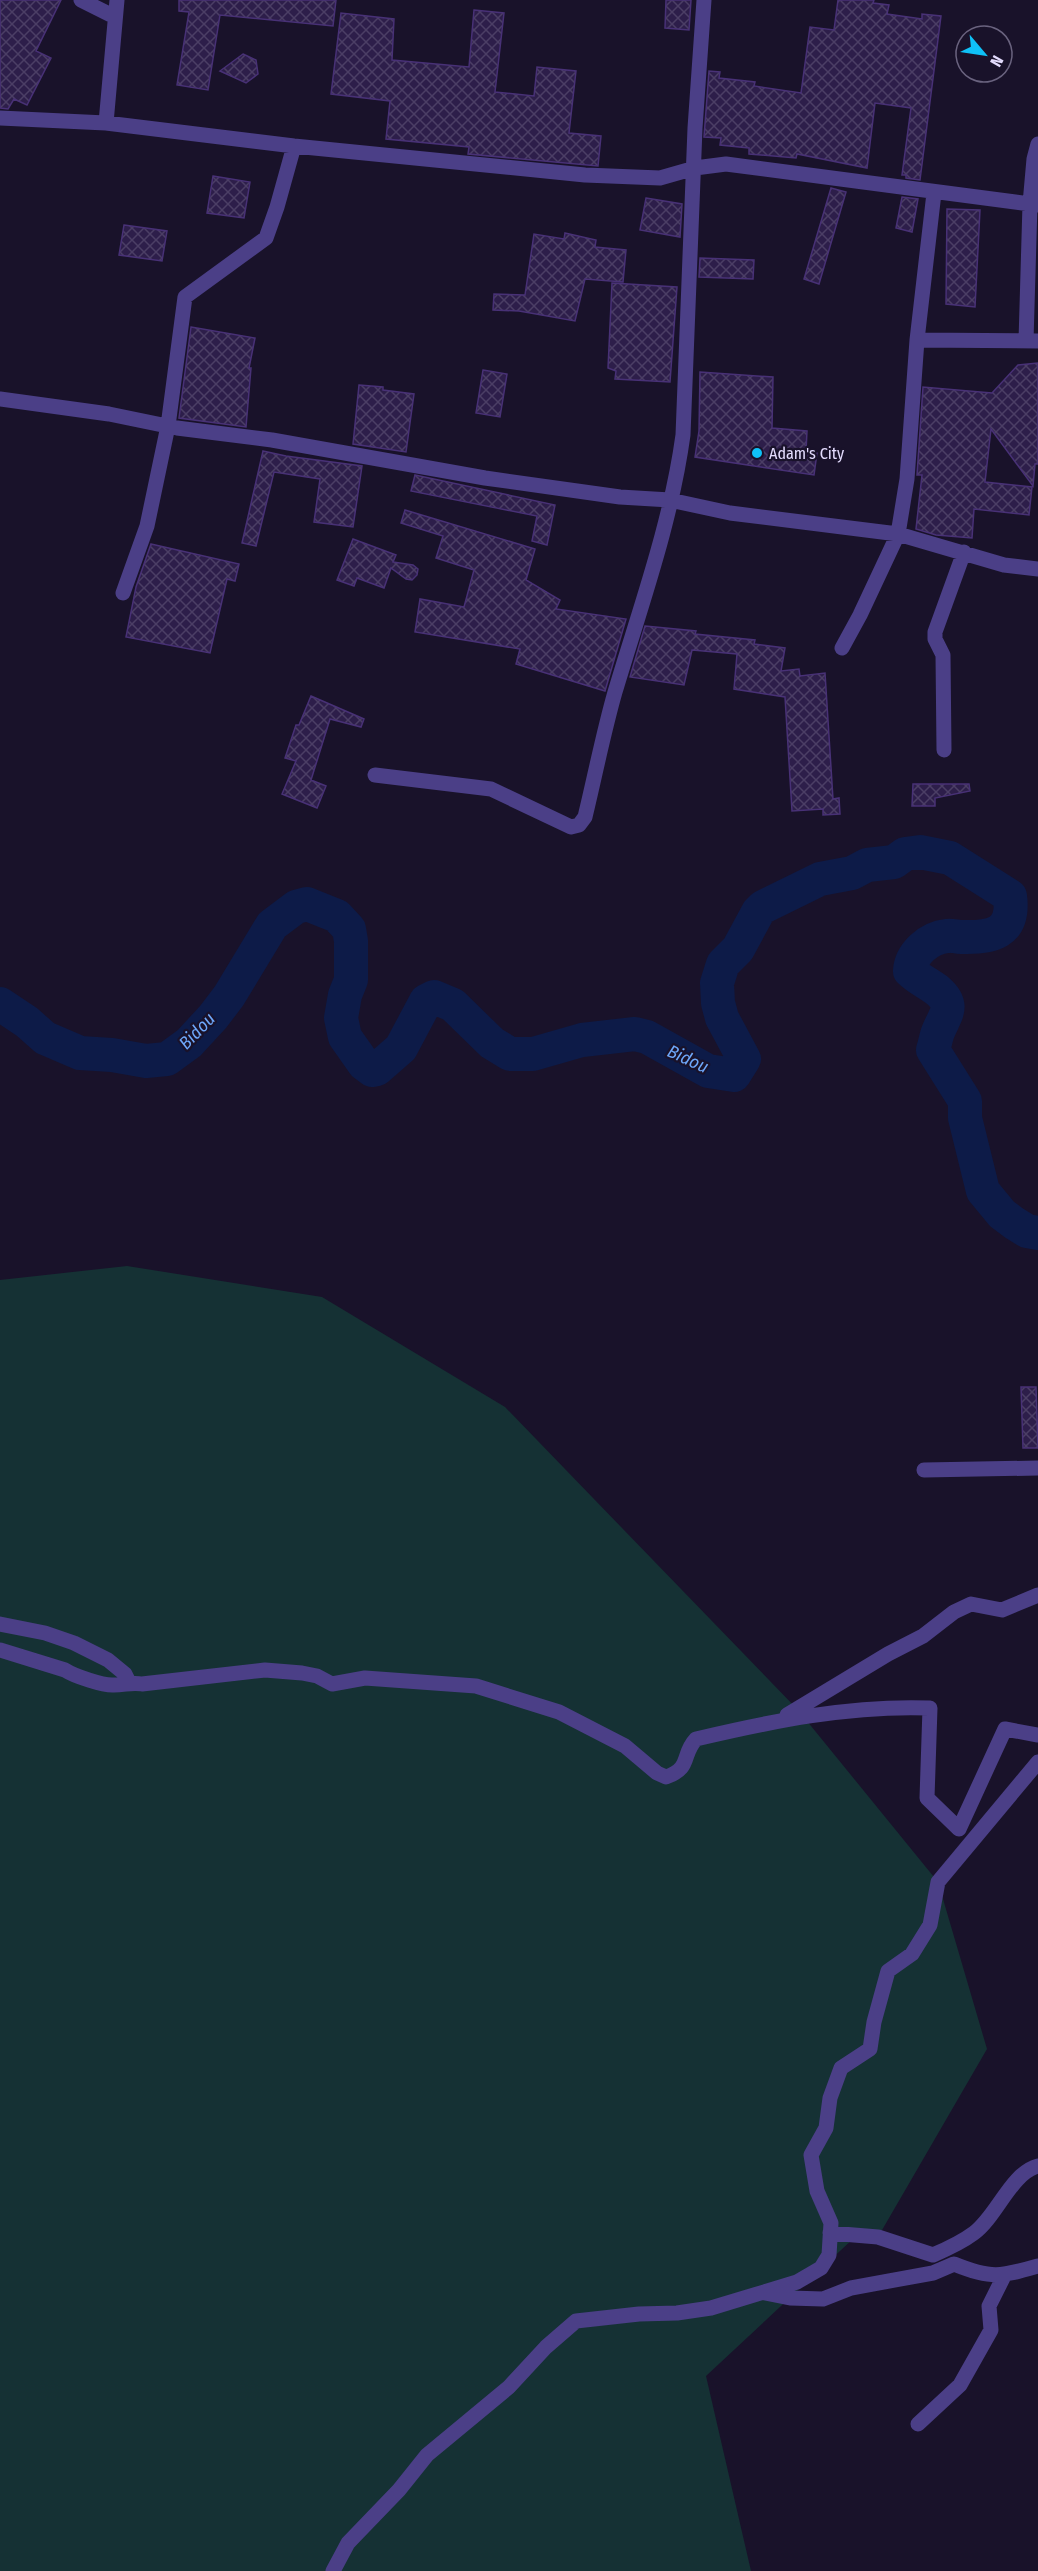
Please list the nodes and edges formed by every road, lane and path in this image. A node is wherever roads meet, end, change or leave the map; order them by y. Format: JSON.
{"nodes":[{"id":1,"x":81,"y":0,"type":"edge"},
{"id":2,"x":117,"y":0,"type":"edge"},
{"id":3,"x":704,"y":0,"type":"edge"},
{"id":4,"x":115,"y":17,"type":"junction"},
{"id":5,"x":0,"y":118,"type":"edge"},
{"id":6,"x":106,"y":123,"type":"junction"},
{"id":7,"x":1038,"y":144,"type":"edge"},
{"id":8,"x":294,"y":146,"type":"junction"},
{"id":9,"x":694,"y":168,"type":"junction"},
{"id":10,"x":934,"y":193,"type":"junction"},
{"id":11,"x":1034,"y":205,"type":"edge"},
{"id":12,"x":917,"y":340,"type":"junction"},
{"id":13,"x":1032,"y":341,"type":"edge"},
{"id":14,"x":0,"y":399,"type":"edge"},
{"id":15,"x":168,"y":426,"type":"junction"},
{"id":16,"x":670,"y":500,"type":"junction"},
{"id":17,"x":898,"y":534,"type":"junction"},
{"id":18,"x":964,"y":552,"type":"junction"},
{"id":19,"x":1038,"y":568,"type":"edge"},
{"id":20,"x":123,"y":593,"type":"dead end"},
{"id":21,"x":842,"y":648,"type":"dead end"},
{"id":22,"x":944,"y":750,"type":"dead end"},
{"id":23,"x":375,"y":775,"type":"dead end"},
{"id":24,"x":1038,"y":1468,"type":"edge"},
{"id":25,"x":924,"y":1470,"type":"dead end"},
{"id":26,"x":1038,"y":1595,"type":"edge"},
{"id":27,"x":0,"y":1624,"type":"edge"},
{"id":28,"x":0,"y":1650,"type":"edge"},
{"id":29,"x":129,"y":1682,"type":"junction"},
{"id":30,"x":773,"y":1722,"type":"junction"},
{"id":31,"x":1038,"y":1735,"type":"edge"},
{"id":32,"x":1038,"y":1762,"type":"edge"},
{"id":33,"x":1038,"y":2166,"type":"edge"},
{"id":34,"x":830,"y":2234,"type":"junction"},
{"id":35,"x":1038,"y":2266,"type":"edge"},
{"id":36,"x":1004,"y":2276,"type":"junction"},
{"id":37,"x":762,"y":2292,"type":"junction"},
{"id":38,"x":918,"y":2424,"type":"dead end"},
{"id":39,"x":333,"y":2571,"type":"edge"}],
"edges":[{"from":1,"to":4,"type":"street"},
{"from":2,"to":4,"type":"street"},
{"from":3,"to":9,"type":"street"},
{"from":4,"to":6,"type":"street"},
{"from":5,"to":6,"type":"street"},
{"from":6,"to":8,"type":"street"},
{"from":7,"to":11,"type":"street"},
{"from":8,"to":9,"type":"street"},
{"from":8,"to":15,"type":"street"},
{"from":9,"to":10,"type":"street"},
{"from":9,"to":16,"type":"street"},
{"from":10,"to":11,"type":"street"},
{"from":10,"to":12,"type":"street"},
{"from":11,"to":13,"type":"street"},
{"from":12,"to":13,"type":"street"},
{"from":12,"to":17,"type":"street"},
{"from":14,"to":15,"type":"street"},
{"from":15,"to":16,"type":"street"},
{"from":15,"to":20,"type":"street"},
{"from":16,"to":17,"type":"street"},
{"from":16,"to":23,"type":"street"},
{"from":17,"to":18,"type":"street"},
{"from":17,"to":21,"type":"street"},
{"from":18,"to":19,"type":"street"},
{"from":18,"to":22,"type":"street"},
{"from":24,"to":25,"type":"street"},
{"from":26,"to":30,"type":"street"},
{"from":27,"to":29,"type":"street"},
{"from":28,"to":29,"type":"street"},
{"from":29,"to":30,"type":"street"},
{"from":30,"to":31,"type":"street"},
{"from":32,"to":34,"type":"street"},
{"from":33,"to":34,"type":"street"},
{"from":34,"to":37,"type":"street"},
{"from":35,"to":36,"type":"street"},
{"from":36,"to":37,"type":"street"},
{"from":36,"to":38,"type":"street"},
{"from":37,"to":39,"type":"street"}]}
